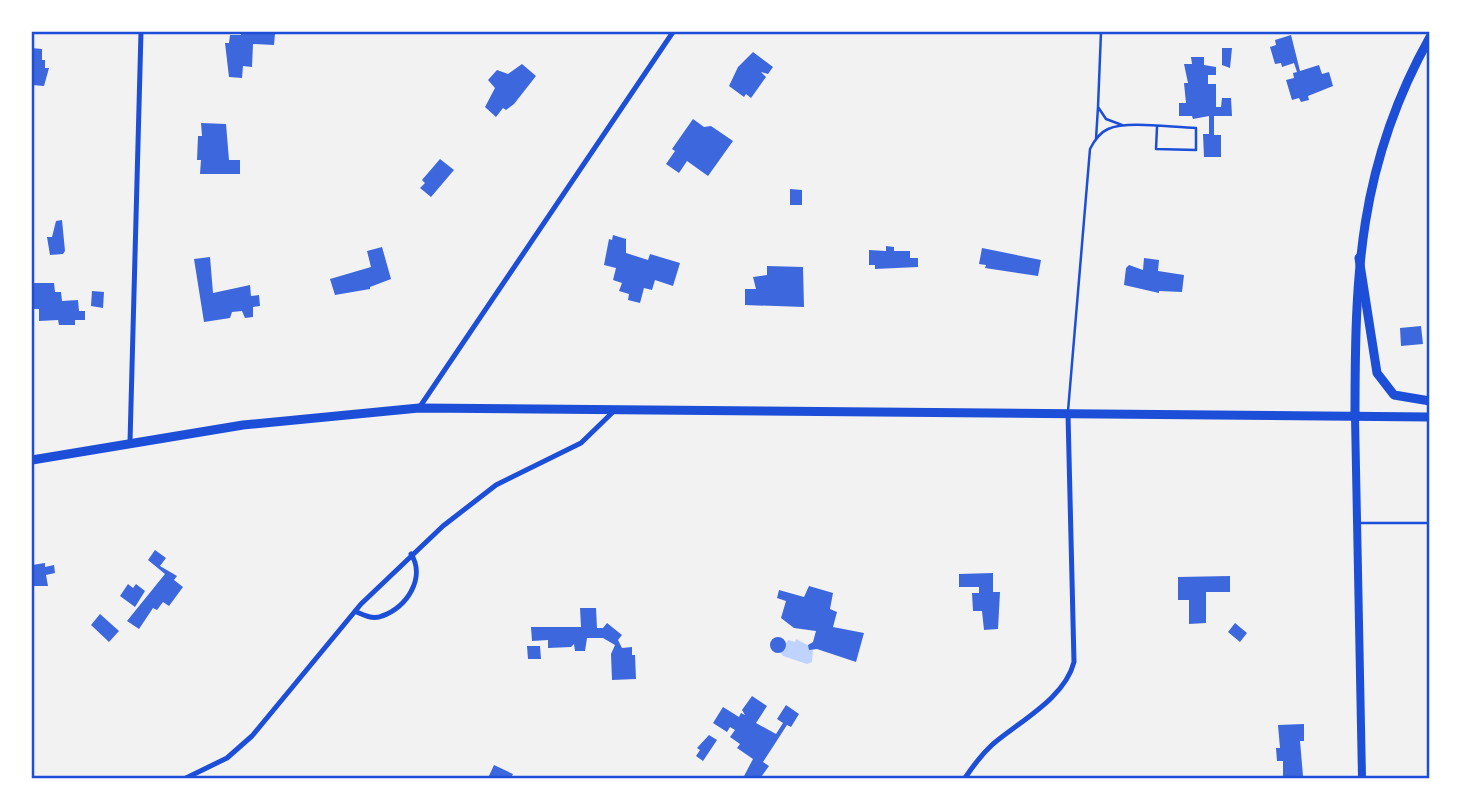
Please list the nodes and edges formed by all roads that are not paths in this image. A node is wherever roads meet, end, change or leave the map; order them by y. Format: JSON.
{"nodes":[{"id":1,"x":141,"y":32,"type":"edge"},
{"id":2,"x":673,"y":32,"type":"edge"},
{"id":3,"x":1101,"y":32,"type":"edge"},
{"id":4,"x":1430,"y":37,"type":"edge"},
{"id":5,"x":1098,"y":107,"type":"junction"},
{"id":6,"x":1125,"y":126,"type":"junction"},
{"id":7,"x":1157,"y":127,"type":"junction"},
{"id":8,"x":1096,"y":139,"type":"junction"},
{"id":9,"x":1359,"y":258,"type":"junction"},
{"id":10,"x":1430,"y":401,"type":"edge"},
{"id":11,"x":419,"y":408,"type":"junction"},
{"id":12,"x":616,"y":409,"type":"junction"},
{"id":13,"x":1068,"y":414,"type":"junction"},
{"id":14,"x":1355,"y":417,"type":"junction"},
{"id":15,"x":1430,"y":417,"type":"edge"},
{"id":16,"x":130,"y":442,"type":"junction"},
{"id":17,"x":32,"y":460,"type":"edge"},
{"id":18,"x":1356,"y":523,"type":"junction"},
{"id":19,"x":1430,"y":523,"type":"edge"},
{"id":20,"x":411,"y":554,"type":"junction"},
{"id":21,"x":355,"y":611,"type":"junction"},
{"id":22,"x":186,"y":779,"type":"edge"},
{"id":23,"x":965,"y":779,"type":"edge"},
{"id":24,"x":1362,"y":779,"type":"edge"}],
"edges":[{"from":1,"to":16,"type":"street"},
{"from":2,"to":11,"type":"street"},
{"from":3,"to":5,"type":"lane"},
{"from":4,"to":9,"type":"main road"},
{"from":5,"to":6,"type":"lane"},
{"from":5,"to":8,"type":"lane"},
{"from":6,"to":7,"type":"lane"},
{"from":6,"to":8,"type":"lane"},
{"from":7,"to":7,"type":"lane"},
{"from":8,"to":13,"type":"lane"},
{"from":9,"to":10,"type":"main road"},
{"from":9,"to":14,"type":"main road"},
{"from":11,"to":12,"type":"main road"},
{"from":11,"to":16,"type":"main road"},
{"from":12,"to":13,"type":"main road"},
{"from":12,"to":20,"type":"street"},
{"from":13,"to":14,"type":"main road"},
{"from":13,"to":23,"type":"street"},
{"from":14,"to":15,"type":"main road"},
{"from":14,"to":18,"type":"main road"},
{"from":16,"to":17,"type":"main road"},
{"from":18,"to":19,"type":"lane"},
{"from":18,"to":24,"type":"main road"},
{"from":20,"to":21,"type":"street"},
{"from":20,"to":21,"type":"street"},
{"from":21,"to":22,"type":"street"}]}
